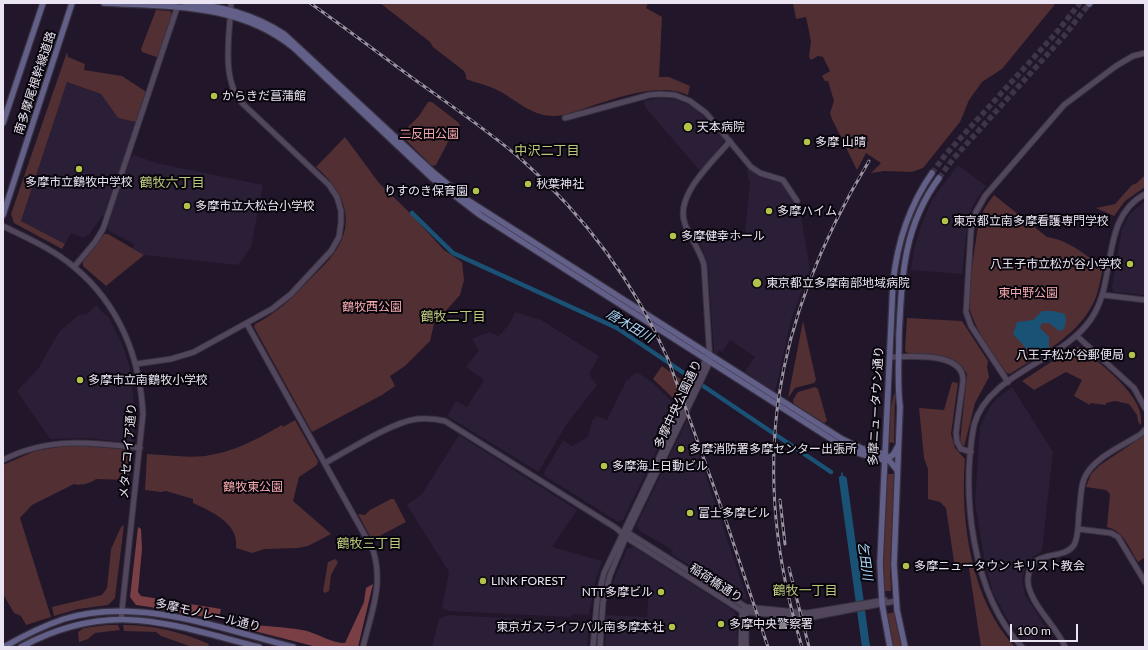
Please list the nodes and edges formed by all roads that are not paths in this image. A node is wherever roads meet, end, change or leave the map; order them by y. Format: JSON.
{"nodes":[{"id":1,"x":43,"y":3,"type":"edge"},
{"id":2,"x":72,"y":3,"type":"edge"},
{"id":3,"x":104,"y":3,"type":"edge"},
{"id":4,"x":185,"y":3,"type":"edge"},
{"id":5,"x":177,"y":8,"type":"junction"},
{"id":6,"x":231,"y":9,"type":"edge"},
{"id":7,"x":1145,"y":53,"type":"edge"},
{"id":8,"x":565,"y":118,"type":"dead end"},
{"id":9,"x":3,"y":123,"type":"edge"},
{"id":10,"x":730,"y":142,"type":"junction"},
{"id":11,"x":932,"y":173,"type":"tunnel mouth"},
{"id":12,"x":939,"y":178,"type":"tunnel mouth"},
{"id":13,"x":1145,"y":194,"type":"edge"},
{"id":14,"x":797,"y":200,"type":"dead end"},
{"id":15,"x":3,"y":215,"type":"edge"},
{"id":16,"x":3,"y":226,"type":"edge"},
{"id":17,"x":74,"y":267,"type":"junction"},
{"id":18,"x":1103,"y":295,"type":"junction"},
{"id":19,"x":892,"y":299,"type":"junction"},
{"id":20,"x":901,"y":299,"type":"junction"},
{"id":21,"x":1145,"y":300,"type":"edge"},
{"id":22,"x":247,"y":324,"type":"junction"},
{"id":23,"x":1077,"y":336,"type":"junction"},
{"id":24,"x":890,"y":357,"type":"junction"},
{"id":25,"x":899,"y":357,"type":"junction"},
{"id":26,"x":708,"y":358,"type":"junction"},
{"id":27,"x":136,"y":364,"type":"junction"},
{"id":28,"x":1008,"y":382,"type":"junction"},
{"id":29,"x":1145,"y":408,"type":"edge"},
{"id":30,"x":1145,"y":430,"type":"edge"},
{"id":31,"x":898,"y":446,"type":"junction"},
{"id":32,"x":140,"y":448,"type":"junction"},
{"id":33,"x":971,"y":452,"type":"junction"},
{"id":34,"x":885,"y":457,"type":"junction"},
{"id":35,"x":3,"y":460,"type":"edge"},
{"id":36,"x":324,"y":463,"type":"junction"},
{"id":37,"x":897,"y":470,"type":"junction"},
{"id":38,"x":1078,"y":529,"type":"junction"},
{"id":39,"x":626,"y":534,"type":"junction"},
{"id":40,"x":1145,"y":582,"type":"edge"},
{"id":41,"x":896,"y":601,"type":"junction"},
{"id":42,"x":882,"y":602,"type":"junction"},
{"id":43,"x":121,"y":610,"type":"junction"},
{"id":44,"x":745,"y":610,"type":"junction"},
{"id":45,"x":121,"y":619,"type":"junction"},
{"id":46,"x":4,"y":647,"type":"edge"},
{"id":47,"x":21,"y":647,"type":"edge"},
{"id":48,"x":259,"y":647,"type":"edge"},
{"id":49,"x":293,"y":647,"type":"edge"},
{"id":50,"x":363,"y":647,"type":"edge"},
{"id":51,"x":593,"y":647,"type":"edge"},
{"id":52,"x":600,"y":647,"type":"edge"},
{"id":53,"x":741,"y":647,"type":"edge"},
{"id":54,"x":746,"y":647,"type":"edge"},
{"id":55,"x":890,"y":647,"type":"edge"},
{"id":56,"x":905,"y":647,"type":"edge"},
{"id":57,"x":1022,"y":647,"type":"edge"},
{"id":58,"x":1065,"y":647,"type":"edge"}],
"edges":[{"from":1,"to":9,"type":"main road","name":"南多摩尾根幹線道路"},
{"from":2,"to":15,"type":"main road","name":"南多摩尾根幹線道路"},
{"from":3,"to":5,"type":"main road"},
{"from":4,"to":6,"type":"main road"},
{"from":5,"to":6,"type":"main road"},
{"from":5,"to":17,"type":"street"},
{"from":6,"to":22,"type":"street"},
{"from":6,"to":26,"type":"main road"},
{"from":7,"to":28,"type":"street"},
{"from":8,"to":10,"type":"street"},
{"from":10,"to":14,"type":"street"},
{"from":10,"to":26,"type":"street"},
{"from":11,"to":19,"type":"main road","name":"多摩ニュータウン通り"},
{"from":12,"to":20,"type":"main road","name":"多摩ニュータウン通り"},
{"from":13,"to":18,"type":"street"},
{"from":16,"to":17,"type":"street","name":"メタセコイア通り"},
{"from":17,"to":27,"type":"street","name":"メタセコイア通り"},
{"from":18,"to":21,"type":"street"},
{"from":18,"to":23,"type":"street"},
{"from":19,"to":20,"type":"main road"},
{"from":19,"to":24,"type":"main road","name":"多摩ニュータウン通り"},
{"from":20,"to":25,"type":"main road","name":"多摩ニュータウン通り"},
{"from":22,"to":27,"type":"street"},
{"from":22,"to":36,"type":"street"},
{"from":23,"to":28,"type":"street"},
{"from":23,"to":29,"type":"street"},
{"from":24,"to":25,"type":"street"},
{"from":24,"to":34,"type":"main road","name":"多摩ニュータウン通り"},
{"from":25,"to":31,"type":"main road","name":"多摩ニュータウン通り"},
{"from":25,"to":33,"type":"street"},
{"from":26,"to":34,"type":"main road"},
{"from":26,"to":39,"type":"street","name":"多摩中央公園通り"},
{"from":27,"to":32,"type":"street","name":"メタセコイア通り"},
{"from":28,"to":33,"type":"street"},
{"from":30,"to":38,"type":"street"},
{"from":31,"to":34,"type":"main road"},
{"from":31,"to":37,"type":"main road","name":"多摩ニュータウン通り"},
{"from":32,"to":35,"type":"street"},
{"from":32,"to":43,"type":"street","name":"メタセコイア通り"},
{"from":33,"to":57,"type":"street"},
{"from":34,"to":37,"type":"main road"},
{"from":34,"to":42,"type":"main road","name":"多摩ニュータウン通り"},
{"from":36,"to":39,"type":"street","name":"稲荷橋通り"},
{"from":36,"to":50,"type":"street"},
{"from":37,"to":41,"type":"main road","name":"多摩ニュータウン通り"},
{"from":38,"to":40,"type":"street"},
{"from":38,"to":58,"type":"street"},
{"from":39,"to":44,"type":"street","name":"稲荷橋通り"},
{"from":39,"to":51,"type":"street","name":"多摩中央公園通り"},
{"from":39,"to":52,"type":"street","name":"多摩中央公園通り"},
{"from":41,"to":42,"type":"street","name":"稲荷橋通り"},
{"from":41,"to":56,"type":"main road","name":"多摩ニュータウン通り"},
{"from":42,"to":44,"type":"street","name":"稲荷橋通り"},
{"from":42,"to":55,"type":"main road","name":"多摩ニュータウン通り"},
{"from":43,"to":45,"type":"street","name":"メタセコイア通り"},
{"from":43,"to":46,"type":"main road","name":"多摩モノレール通り"},
{"from":43,"to":49,"type":"main road","name":"多摩モノレール通り"},
{"from":44,"to":53,"type":"street"},
{"from":44,"to":54,"type":"street"},
{"from":45,"to":47,"type":"main road","name":"多摩モノレール通り"},
{"from":45,"to":48,"type":"main road","name":"多摩モノレール通り"}]}
